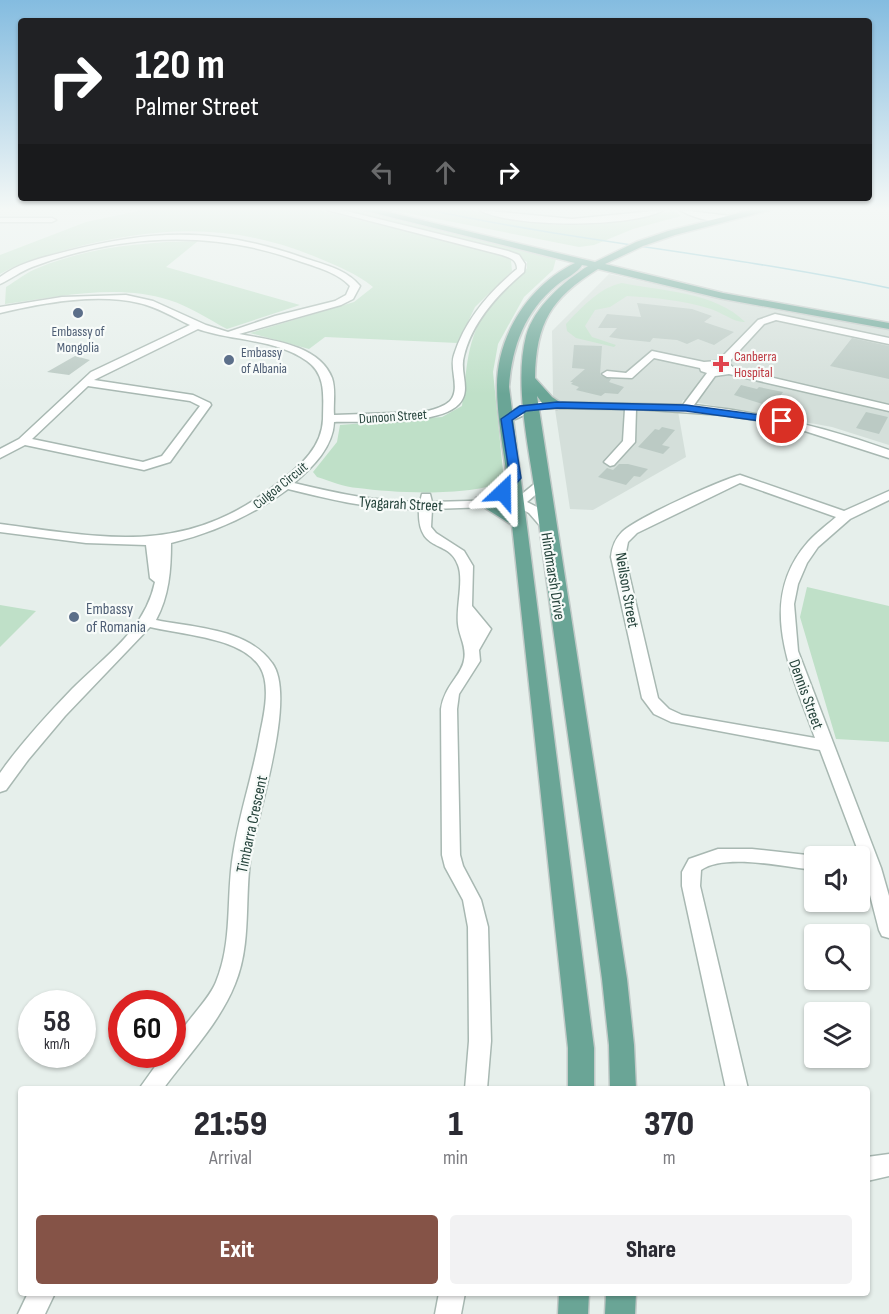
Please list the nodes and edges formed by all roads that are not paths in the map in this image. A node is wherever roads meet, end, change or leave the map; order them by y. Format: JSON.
{"nodes":[{"id":1,"x":17,"y":271,"type":"edge"},
{"id":2,"x":330,"y":271,"type":"edge"},
{"id":3,"x":519,"y":271,"type":"edge"},
{"id":4,"x":559,"y":271,"type":"edge"},
{"id":5,"x":575,"y":271,"type":"edge"},
{"id":6,"x":583,"y":271,"type":"edge"},
{"id":7,"x":634,"y":271,"type":"edge"},
{"id":8,"x":635,"y":271,"type":"edge"},
{"id":9,"x":0,"y":281,"type":"edge"},
{"id":10,"x":554,"y":282,"type":"junction"},
{"id":11,"x":0,"y":310,"type":"edge"},
{"id":12,"x":889,"y":320,"type":"edge"},
{"id":13,"x":198,"y":325,"type":"junction"},
{"id":14,"x":889,"y":326,"type":"edge"},
{"id":15,"x":229,"y":335,"type":"junction"},
{"id":16,"x":889,"y":339,"type":"edge"},
{"id":17,"x":725,"y":368,"type":"junction"},
{"id":18,"x":709,"y":369,"type":"junction"},
{"id":19,"x":607,"y":374,"type":"dead end"},
{"id":20,"x":529,"y":378,"type":"junction"},
{"id":21,"x":84,"y":382,"type":"junction"},
{"id":22,"x":504,"y":398,"type":"junction"},
{"id":23,"x":533,"y":407,"type":"junction"},
{"id":24,"x":563,"y":407,"type":"junction"},
{"id":25,"x":631,"y":407,"type":"junction"},
{"id":26,"x":686,"y":408,"type":"junction"},
{"id":27,"x":889,"y":408,"type":"edge"},
{"id":28,"x":328,"y":419,"type":"junction"},
{"id":29,"x":506,"y":419,"type":"junction"},
{"id":30,"x":535,"y":425,"type":"junction"},
{"id":31,"x":23,"y":441,"type":"junction"},
{"id":32,"x":0,"y":454,"type":"edge"},
{"id":33,"x":889,"y":454,"type":"edge"},
{"id":34,"x":610,"y":462,"type":"dead end"},
{"id":35,"x":515,"y":478,"type":"junction"},
{"id":36,"x":289,"y":479,"type":"junction"},
{"id":37,"x":542,"y":484,"type":"junction"},
{"id":38,"x":889,"y":495,"type":"edge"},
{"id":39,"x":426,"y":501,"type":"junction"},
{"id":40,"x":487,"y":502,"type":"junction"},
{"id":41,"x":519,"y":502,"type":"junction"},
{"id":42,"x":845,"y":516,"type":"junction"},
{"id":43,"x":521,"y":525,"type":"junction"},
{"id":44,"x":547,"y":525,"type":"junction"},
{"id":45,"x":0,"y":528,"type":"edge"},
{"id":46,"x":158,"y":540,"type":"junction"},
{"id":47,"x":146,"y":622,"type":"junction"},
{"id":48,"x":825,"y":745,"type":"junction"},
{"id":49,"x":6,"y":768,"type":"edge"},
{"id":50,"x":0,"y":786,"type":"edge"},
{"id":51,"x":859,"y":846,"type":"edge"},
{"id":52,"x":804,"y":862,"type":"edge"},
{"id":53,"x":870,"y":879,"type":"edge"},
{"id":54,"x":889,"y":930,"type":"edge"},
{"id":55,"x":152,"y":1086,"type":"edge"},
{"id":56,"x":476,"y":1086,"type":"edge"},
{"id":57,"x":581,"y":1086,"type":"edge"},
{"id":58,"x":623,"y":1086,"type":"edge"},
{"id":59,"x":736,"y":1086,"type":"edge"},
{"id":60,"x":889,"y":1165,"type":"edge"},
{"id":61,"x":870,"y":1168,"type":"edge"},
{"id":62,"x":40,"y":1296,"type":"edge"},
{"id":63,"x":451,"y":1296,"type":"edge"},
{"id":64,"x":574,"y":1296,"type":"edge"},
{"id":65,"x":621,"y":1296,"type":"edge"},
{"id":66,"x":31,"y":1314,"type":"edge"},
{"id":67,"x":448,"y":1314,"type":"edge"},
{"id":68,"x":573,"y":1314,"type":"edge"},
{"id":69,"x":620,"y":1314,"type":"edge"}],
"edges":[{"from":1,"to":9,"type":"street"},
{"from":2,"to":15,"type":"street"},
{"from":3,"to":28,"type":"street","name":"Dunoon Street"},
{"from":4,"to":10,"type":"main road"},
{"from":5,"to":10,"type":"main road","name":"Hindmarsh Drive"},
{"from":6,"to":20,"type":"main road","name":"Hindmarsh Drive"},
{"from":7,"to":14,"type":"main road"},
{"from":8,"to":12,"type":"main road"},
{"from":10,"to":22,"type":"main road","name":"Hindmarsh Drive"},
{"from":11,"to":13,"type":"street","name":"Culgoa Circuit"},
{"from":13,"to":15,"type":"street","name":"Culgoa Circuit"},
{"from":13,"to":21,"type":"street"},
{"from":15,"to":28,"type":"street","name":"Culgoa Circuit"},
{"from":16,"to":17,"type":"street"},
{"from":17,"to":18,"type":"street"},
{"from":17,"to":27,"type":"street"},
{"from":18,"to":19,"type":"street"},
{"from":18,"to":26,"type":"street"},
{"from":20,"to":23,"type":"main road","name":"Hindmarsh Drive"},
{"from":20,"to":24,"type":"main road"},
{"from":21,"to":31,"type":"street"},
{"from":21,"to":31,"type":"street"},
{"from":22,"to":23,"type":"street"},
{"from":22,"to":29,"type":"main road","name":"Hindmarsh Drive"},
{"from":23,"to":24,"type":"street"},
{"from":23,"to":29,"type":"street"},
{"from":23,"to":30,"type":"main road","name":"Hindmarsh Drive"},
{"from":24,"to":25,"type":"street"},
{"from":24,"to":30,"type":"main road"},
{"from":25,"to":26,"type":"street"},
{"from":25,"to":34,"type":"street"},
{"from":26,"to":33,"type":"street"},
{"from":28,"to":36,"type":"street","name":"Culgoa Circuit"},
{"from":29,"to":35,"type":"main road","name":"Hindmarsh Drive"},
{"from":30,"to":37,"type":"main road","name":"Hindmarsh Drive"},
{"from":31,"to":32,"type":"street"},
{"from":35,"to":40,"type":"main road"},
{"from":35,"to":41,"type":"main road","name":"Hindmarsh Drive"},
{"from":36,"to":39,"type":"street","name":"Tyagarah Street"},
{"from":36,"to":46,"type":"street","name":"Culgoa Circuit"},
{"from":37,"to":41,"type":"street"},
{"from":37,"to":44,"type":"main road","name":"Hindmarsh Drive"},
{"from":38,"to":42,"type":"street","name":"Dennis Street"},
{"from":39,"to":40,"type":"street","name":"Tyagarah Street"},
{"from":39,"to":56,"type":"street"},
{"from":40,"to":41,"type":"street","name":"Tyagarah Street"},
{"from":40,"to":43,"type":"main road"},
{"from":41,"to":43,"type":"main road","name":"Hindmarsh Drive"},
{"from":41,"to":44,"type":"street"},
{"from":42,"to":48,"type":"street","name":"Dennis Street"},
{"from":42,"to":48,"type":"street","name":"Neilson Street"},
{"from":43,"to":57,"type":"main road","name":"Hindmarsh Drive"},
{"from":44,"to":58,"type":"main road","name":"Hindmarsh Drive"},
{"from":45,"to":46,"type":"street","name":"Culgoa Circuit"},
{"from":46,"to":47,"type":"street"},
{"from":47,"to":49,"type":"street"},
{"from":47,"to":55,"type":"street","name":"Timbarra Crescent"},
{"from":48,"to":51,"type":"street","name":"Dennis Street"},
{"from":49,"to":50,"type":"street"},
{"from":52,"to":59,"type":"street"},
{"from":53,"to":54,"type":"street","name":"Dennis Street"},
{"from":60,"to":61,"type":"street"},
{"from":62,"to":66,"type":"street"},
{"from":63,"to":67,"type":"street"},
{"from":64,"to":68,"type":"main road"},
{"from":65,"to":69,"type":"main road"}]}
